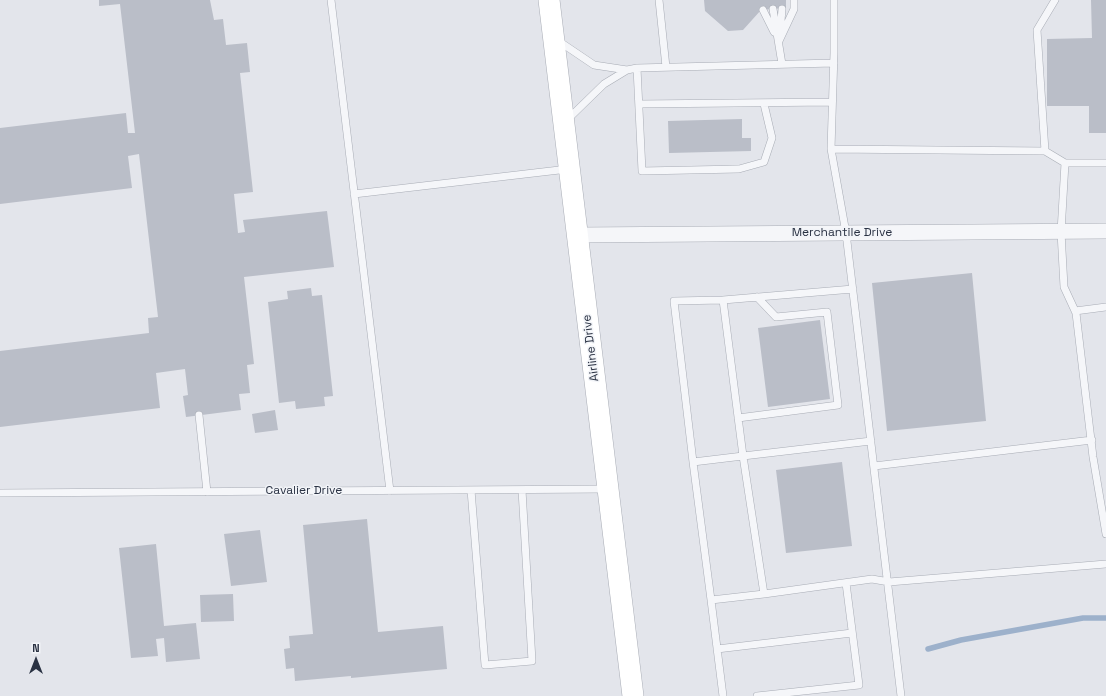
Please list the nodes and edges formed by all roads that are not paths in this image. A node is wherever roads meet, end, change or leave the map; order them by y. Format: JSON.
{"nodes":[{"id":1,"x":331,"y":0,"type":"edge"},
{"id":2,"x":549,"y":0,"type":"edge"},
{"id":3,"x":659,"y":0,"type":"edge"},
{"id":4,"x":794,"y":0,"type":"edge"},
{"id":5,"x":834,"y":0,"type":"edge"},
{"id":6,"x":1055,"y":0,"type":"edge"},
{"id":7,"x":773,"y":9,"type":"dead end"},
{"id":8,"x":782,"y":9,"type":"dead end"},
{"id":9,"x":763,"y":10,"type":"dead end"},
{"id":10,"x":554,"y":37,"type":"junction"},
{"id":11,"x":779,"y":41,"type":"junction"},
{"id":12,"x":834,"y":63,"type":"junction"},
{"id":13,"x":782,"y":64,"type":"junction"},
{"id":14,"x":666,"y":67,"type":"junction"},
{"id":15,"x":637,"y":68,"type":"junction"},
{"id":16,"x":627,"y":70,"type":"junction"},
{"id":17,"x":832,"y":102,"type":"junction"},
{"id":18,"x":639,"y":104,"type":"junction"},
{"id":19,"x":764,"y":104,"type":"junction"},
{"id":20,"x":564,"y":123,"type":"junction"},
{"id":21,"x":831,"y":149,"type":"junction"},
{"id":22,"x":1045,"y":150,"type":"junction"},
{"id":23,"x":1065,"y":163,"type":"junction"},
{"id":24,"x":1106,"y":163,"type":"edge"},
{"id":25,"x":569,"y":169,"type":"junction"},
{"id":26,"x":354,"y":194,"type":"junction"},
{"id":27,"x":1106,"y":231,"type":"edge"},
{"id":28,"x":1061,"y":232,"type":"junction"},
{"id":29,"x":846,"y":233,"type":"junction"},
{"id":30,"x":578,"y":235,"type":"junction"},
{"id":31,"x":853,"y":289,"type":"junction"},
{"id":32,"x":757,"y":297,"type":"junction"},
{"id":33,"x":723,"y":300,"type":"junction"},
{"id":34,"x":1106,"y":307,"type":"edge"},
{"id":35,"x":1075,"y":311,"type":"junction"},
{"id":36,"x":199,"y":415,"type":"dead end"},
{"id":37,"x":738,"y":418,"type":"junction"},
{"id":38,"x":1092,"y":440,"type":"junction"},
{"id":39,"x":871,"y":441,"type":"junction"},
{"id":40,"x":743,"y":456,"type":"junction"},
{"id":41,"x":694,"y":462,"type":"junction"},
{"id":42,"x":874,"y":466,"type":"junction"},
{"id":43,"x":608,"y":489,"type":"junction"},
{"id":44,"x":471,"y":490,"type":"junction"},
{"id":45,"x":522,"y":490,"type":"junction"},
{"id":46,"x":390,"y":491,"type":"junction"},
{"id":47,"x":207,"y":492,"type":"junction"},
{"id":48,"x":0,"y":493,"type":"edge"},
{"id":49,"x":1106,"y":534,"type":"edge"},
{"id":50,"x":1106,"y":564,"type":"edge"},
{"id":51,"x":889,"y":582,"type":"junction"},
{"id":52,"x":846,"y":583,"type":"junction"},
{"id":53,"x":764,"y":594,"type":"junction"},
{"id":54,"x":711,"y":600,"type":"junction"},
{"id":55,"x":852,"y":633,"type":"junction"},
{"id":56,"x":717,"y":649,"type":"junction"},
{"id":57,"x":633,"y":696,"type":"edge"},
{"id":58,"x":723,"y":696,"type":"edge"},
{"id":59,"x":757,"y":696,"type":"edge"},
{"id":60,"x":901,"y":696,"type":"edge"}],
"edges":[{"from":1,"to":26,"type":"lane"},
{"from":2,"to":10,"type":"main road","name":"Airline Drive"},
{"from":3,"to":14,"type":"lane"},
{"from":4,"to":11,"type":"lane"},
{"from":5,"to":12,"type":"lane"},
{"from":6,"to":22,"type":"lane"},
{"from":7,"to":11,"type":"lane"},
{"from":8,"to":11,"type":"lane"},
{"from":9,"to":11,"type":"lane"},
{"from":10,"to":16,"type":"lane"},
{"from":10,"to":20,"type":"main road","name":"Airline Drive"},
{"from":11,"to":13,"type":"lane"},
{"from":12,"to":13,"type":"lane"},
{"from":12,"to":17,"type":"lane"},
{"from":13,"to":14,"type":"lane"},
{"from":14,"to":15,"type":"lane"},
{"from":15,"to":16,"type":"lane"},
{"from":15,"to":18,"type":"lane"},
{"from":16,"to":20,"type":"lane"},
{"from":17,"to":19,"type":"lane"},
{"from":17,"to":21,"type":"lane"},
{"from":18,"to":19,"type":"lane"},
{"from":18,"to":19,"type":"lane"},
{"from":20,"to":25,"type":"main road","name":"Airline Drive"},
{"from":21,"to":22,"type":"lane"},
{"from":21,"to":29,"type":"lane"},
{"from":22,"to":23,"type":"lane"},
{"from":23,"to":24,"type":"lane"},
{"from":23,"to":28,"type":"lane"},
{"from":25,"to":26,"type":"lane"},
{"from":25,"to":30,"type":"main road","name":"Airline Drive"},
{"from":26,"to":46,"type":"lane"},
{"from":27,"to":28,"type":"street","name":"Merchantile Drive"},
{"from":28,"to":29,"type":"street","name":"Merchantile Drive"},
{"from":28,"to":35,"type":"lane"},
{"from":29,"to":30,"type":"street","name":"Merchantile Drive"},
{"from":29,"to":31,"type":"lane"},
{"from":30,"to":43,"type":"main road","name":"Airline Drive"},
{"from":31,"to":32,"type":"lane"},
{"from":31,"to":39,"type":"lane"},
{"from":32,"to":33,"type":"lane"},
{"from":32,"to":37,"type":"lane"},
{"from":33,"to":37,"type":"lane"},
{"from":33,"to":41,"type":"lane"},
{"from":34,"to":35,"type":"lane"},
{"from":35,"to":38,"type":"lane"},
{"from":36,"to":47,"type":"lane"},
{"from":37,"to":40,"type":"lane"},
{"from":38,"to":42,"type":"lane"},
{"from":38,"to":49,"type":"lane"},
{"from":39,"to":40,"type":"lane"},
{"from":39,"to":42,"type":"lane"},
{"from":40,"to":41,"type":"lane"},
{"from":40,"to":53,"type":"lane"},
{"from":41,"to":54,"type":"lane"},
{"from":42,"to":51,"type":"lane"},
{"from":43,"to":45,"type":"lane","name":"Cavalier Drive"},
{"from":43,"to":57,"type":"main road","name":"Airline Drive"},
{"from":44,"to":45,"type":"lane","name":"Cavalier Drive"},
{"from":44,"to":45,"type":"lane"},
{"from":44,"to":46,"type":"lane","name":"Cavalier Drive"},
{"from":46,"to":47,"type":"lane","name":"Cavalier Drive"},
{"from":47,"to":48,"type":"lane","name":"Cavalier Drive"},
{"from":50,"to":51,"type":"lane"},
{"from":51,"to":52,"type":"lane"},
{"from":51,"to":60,"type":"lane"},
{"from":52,"to":53,"type":"lane"},
{"from":52,"to":55,"type":"lane"},
{"from":53,"to":54,"type":"lane"},
{"from":54,"to":56,"type":"lane"},
{"from":55,"to":56,"type":"lane"},
{"from":55,"to":59,"type":"lane"},
{"from":56,"to":58,"type":"lane"}]}
